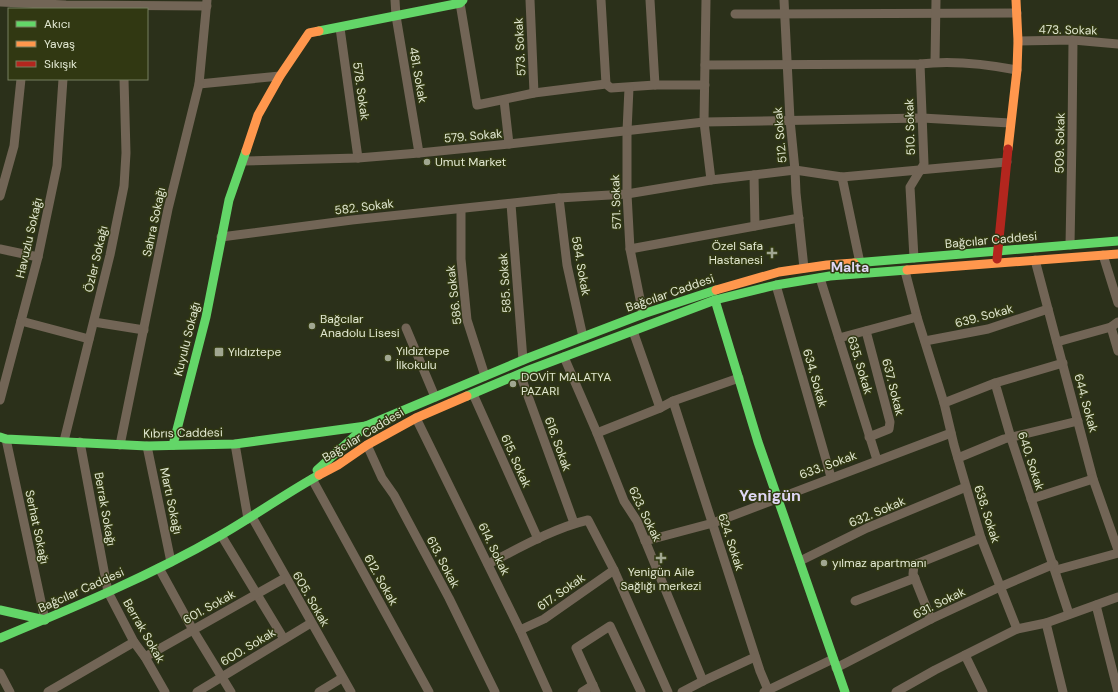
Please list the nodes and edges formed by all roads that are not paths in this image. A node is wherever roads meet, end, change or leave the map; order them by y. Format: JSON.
{"nodes":[{"id":1,"x":395,"y":0,"type":"edge"},
{"id":2,"x":530,"y":0,"type":"edge"},
{"id":3,"x":601,"y":0,"type":"edge"},
{"id":4,"x":650,"y":0,"type":"edge"},
{"id":5,"x":706,"y":0,"type":"edge"},
{"id":6,"x":784,"y":0,"type":"edge"},
{"id":7,"x":936,"y":0,"type":"edge"},
{"id":8,"x":1016,"y":0,"type":"edge"},
{"id":9,"x":0,"y":2,"type":"edge"},
{"id":10,"x":462,"y":2,"type":"edge"},
{"id":11,"x":207,"y":3,"type":"edge"},
{"id":12,"x":29,"y":6,"type":"edge"},
{"id":13,"x":66,"y":7,"type":"edge"},
{"id":14,"x":121,"y":8,"type":"edge"},
{"id":15,"x":937,"y":12,"type":"junction"},
{"id":16,"x":784,"y":13,"type":"junction"},
{"id":17,"x":1017,"y":13,"type":"junction"},
{"id":18,"x":735,"y":14,"type":"dead end"},
{"id":19,"x":396,"y":16,"type":"junction"},
{"id":20,"x":340,"y":28,"type":"junction"},
{"id":21,"x":1072,"y":40,"type":"junction"},
{"id":22,"x":1018,"y":41,"type":"junction"},
{"id":23,"x":1118,"y":44,"type":"edge"},
{"id":24,"x":935,"y":62,"type":"junction"},
{"id":25,"x":787,"y":64,"type":"junction"},
{"id":26,"x":920,"y":64,"type":"junction"},
{"id":27,"x":705,"y":65,"type":"junction"},
{"id":28,"x":1018,"y":70,"type":"junction"},
{"id":29,"x":280,"y":76,"type":"junction"},
{"id":30,"x":21,"y":80,"type":"edge"},
{"id":31,"x":63,"y":80,"type":"edge"},
{"id":32,"x":124,"y":80,"type":"edge"},
{"id":33,"x":199,"y":84,"type":"junction"},
{"id":34,"x":606,"y":84,"type":"junction"},
{"id":35,"x":655,"y":85,"type":"junction"},
{"id":36,"x":705,"y":85,"type":"junction"},
{"id":37,"x":629,"y":88,"type":"junction"},
{"id":38,"x":534,"y":93,"type":"junction"},
{"id":39,"x":504,"y":100,"type":"junction"},
{"id":40,"x":922,"y":118,"type":"junction"},
{"id":41,"x":790,"y":120,"type":"junction"},
{"id":42,"x":704,"y":122,"type":"junction"},
{"id":43,"x":1010,"y":122,"type":"junction"},
{"id":44,"x":627,"y":131,"type":"junction"},
{"id":45,"x":509,"y":144,"type":"junction"},
{"id":46,"x":419,"y":153,"type":"junction"},
{"id":47,"x":358,"y":158,"type":"junction"},
{"id":48,"x":243,"y":161,"type":"junction"},
{"id":49,"x":1007,"y":162,"type":"junction"},
{"id":50,"x":921,"y":169,"type":"junction"},
{"id":51,"x":795,"y":170,"type":"junction"},
{"id":52,"x":754,"y":175,"type":"junction"},
{"id":53,"x":842,"y":177,"type":"junction"},
{"id":54,"x":711,"y":180,"type":"junction"},
{"id":55,"x":627,"y":194,"type":"junction"},
{"id":56,"x":0,"y":196,"type":"edge"},
{"id":57,"x":559,"y":198,"type":"junction"},
{"id":58,"x":511,"y":204,"type":"junction"},
{"id":59,"x":461,"y":209,"type":"junction"},
{"id":60,"x":800,"y":218,"type":"junction"},
{"id":61,"x":755,"y":226,"type":"junction"},
{"id":62,"x":221,"y":238,"type":"junction"},
{"id":63,"x":1118,"y":241,"type":"edge"},
{"id":64,"x":1070,"y":245,"type":"junction"},
{"id":65,"x":0,"y":249,"type":"edge"},
{"id":66,"x":630,"y":249,"type":"junction"},
{"id":67,"x":997,"y":251,"type":"junction"},
{"id":68,"x":1118,"y":254,"type":"edge"},
{"id":69,"x":1103,"y":255,"type":"junction"},
{"id":70,"x":38,"y":257,"type":"junction"},
{"id":71,"x":914,"y":258,"type":"junction"},
{"id":72,"x":1035,"y":260,"type":"junction"},
{"id":73,"x":860,"y":263,"type":"junction"},
{"id":74,"x":996,"y":263,"type":"junction"},
{"id":75,"x":804,"y":268,"type":"junction"},
{"id":76,"x":905,"y":271,"type":"junction"},
{"id":77,"x":820,"y":278,"type":"junction"},
{"id":78,"x":776,"y":284,"type":"junction"},
{"id":79,"x":715,"y":300,"type":"junction"},
{"id":80,"x":1118,"y":303,"type":"edge"},
{"id":81,"x":1048,"y":309,"type":"junction"},
{"id":82,"x":643,"y":314,"type":"junction"},
{"id":83,"x":917,"y":317,"type":"junction"},
{"id":84,"x":21,"y":321,"type":"junction"},
{"id":85,"x":94,"y":322,"type":"junction"},
{"id":86,"x":1114,"y":325,"type":"edge"},
{"id":87,"x":406,"y":328,"type":"dead end"},
{"id":88,"x":144,"y":330,"type":"junction"},
{"id":89,"x":633,"y":331,"type":"junction"},
{"id":90,"x":866,"y":331,"type":"junction"},
{"id":91,"x":583,"y":337,"type":"junction"},
{"id":92,"x":839,"y":338,"type":"junction"},
{"id":93,"x":89,"y":339,"type":"junction"},
{"id":94,"x":925,"y":341,"type":"junction"},
{"id":95,"x":1057,"y":342,"type":"junction"},
{"id":96,"x":1118,"y":350,"type":"edge"},
{"id":97,"x":564,"y":357,"type":"junction"},
{"id":98,"x":523,"y":360,"type":"junction"},
{"id":99,"x":1063,"y":363,"type":"junction"},
{"id":100,"x":520,"y":374,"type":"junction"},
{"id":101,"x":485,"y":376,"type":"junction"},
{"id":102,"x":739,"y":378,"type":"junction"},
{"id":103,"x":995,"y":383,"type":"junction"},
{"id":104,"x":473,"y":394,"type":"junction"},
{"id":105,"x":436,"y":397,"type":"junction"},
{"id":106,"x":0,"y":400,"type":"edge"},
{"id":107,"x":673,"y":402,"type":"junction"},
{"id":108,"x":944,"y":403,"type":"junction"},
{"id":109,"x":660,"y":408,"type":"junction"},
{"id":110,"x":416,"y":418,"type":"junction"},
{"id":111,"x":1078,"y":421,"type":"junction"},
{"id":112,"x":366,"y":426,"type":"junction"},
{"id":113,"x":597,"y":433,"type":"junction"},
{"id":114,"x":951,"y":433,"type":"junction"},
{"id":115,"x":869,"y":436,"type":"junction"},
{"id":116,"x":3,"y":438,"type":"edge"},
{"id":117,"x":1011,"y":438,"type":"junction"},
{"id":118,"x":64,"y":441,"type":"junction"},
{"id":119,"x":80,"y":442,"type":"junction"},
{"id":120,"x":235,"y":444,"type":"junction"},
{"id":121,"x":367,"y":444,"type":"junction"},
{"id":122,"x":120,"y":445,"type":"junction"},
{"id":123,"x":147,"y":446,"type":"junction"},
{"id":124,"x":173,"y":446,"type":"junction"},
{"id":125,"x":958,"y":458,"type":"junction"},
{"id":126,"x":877,"y":460,"type":"junction"},
{"id":127,"x":831,"y":477,"type":"junction"},
{"id":128,"x":312,"y":479,"type":"junction"},
{"id":129,"x":1094,"y":479,"type":"junction"},
{"id":130,"x":966,"y":487,"type":"junction"},
{"id":131,"x":294,"y":489,"type":"junction"},
{"id":132,"x":778,"y":497,"type":"junction"},
{"id":133,"x":1031,"y":499,"type":"junction"},
{"id":134,"x":250,"y":518,"type":"junction"},
{"id":135,"x":713,"y":522,"type":"junction"},
{"id":136,"x":574,"y":523,"type":"junction"},
{"id":137,"x":221,"y":535,"type":"junction"},
{"id":138,"x":981,"y":538,"type":"junction"},
{"id":139,"x":538,"y":539,"type":"junction"},
{"id":140,"x":645,"y":541,"type":"junction"},
{"id":141,"x":1118,"y":552,"type":"edge"},
{"id":142,"x":800,"y":561,"type":"junction"},
{"id":143,"x":171,"y":562,"type":"junction"},
{"id":144,"x":488,"y":564,"type":"junction"},
{"id":145,"x":1054,"y":567,"type":"junction"},
{"id":146,"x":159,"y":568,"type":"junction"},
{"id":147,"x":614,"y":570,"type":"junction"},
{"id":148,"x":285,"y":578,"type":"junction"},
{"id":149,"x":915,"y":578,"type":"junction"},
{"id":150,"x":106,"y":580,"type":"joint"},
{"id":151,"x":1000,"y":587,"type":"junction"},
{"id":152,"x":108,"y":592,"type":"junction"},
{"id":153,"x":256,"y":594,"type":"junction"},
{"id":154,"x":1118,"y":597,"type":"edge"},
{"id":155,"x":855,"y":601,"type":"dead end"},
{"id":156,"x":1096,"y":605,"type":"junction"},
{"id":157,"x":4,"y":611,"type":"edge"},
{"id":158,"x":1070,"y":614,"type":"junction"},
{"id":159,"x":931,"y":619,"type":"junction"},
{"id":160,"x":45,"y":620,"type":"junction"},
{"id":161,"x":312,"y":623,"type":"junction"},
{"id":162,"x":1046,"y":623,"type":"junction"},
{"id":163,"x":1017,"y":629,"type":"junction"},
{"id":164,"x":192,"y":630,"type":"junction"},
{"id":165,"x":520,"y":630,"type":"junction"},
{"id":166,"x":10,"y":634,"type":"junction"},
{"id":167,"x":0,"y":638,"type":"edge"},
{"id":168,"x":284,"y":639,"type":"junction"},
{"id":169,"x":134,"y":642,"type":"junction"},
{"id":170,"x":965,"y":655,"type":"junction"},
{"id":171,"x":146,"y":657,"type":"junction"},
{"id":172,"x":755,"y":657,"type":"junction"},
{"id":173,"x":833,"y":659,"type":"junction"},
{"id":174,"x":836,"y":668,"type":"junction"},
{"id":175,"x":0,"y":673,"type":"edge"},
{"id":176,"x":222,"y":677,"type":"junction"},
{"id":177,"x":342,"y":678,"type":"junction"},
{"id":178,"x":703,"y":681,"type":"junction"},
{"id":179,"x":594,"y":689,"type":"edge"},
{"id":180,"x":907,"y":689,"type":"edge"},
{"id":181,"x":766,"y":691,"type":"edge"},
{"id":182,"x":843,"y":691,"type":"edge"},
{"id":183,"x":10,"y":692,"type":"edge"},
{"id":184,"x":48,"y":692,"type":"edge"},
{"id":185,"x":165,"y":692,"type":"edge"},
{"id":186,"x":196,"y":692,"type":"edge"},
{"id":187,"x":231,"y":692,"type":"edge"},
{"id":188,"x":319,"y":692,"type":"edge"},
{"id":189,"x":351,"y":692,"type":"edge"},
{"id":190,"x":429,"y":692,"type":"edge"},
{"id":191,"x":495,"y":692,"type":"edge"},
{"id":192,"x":548,"y":692,"type":"edge"},
{"id":193,"x":582,"y":692,"type":"edge"},
{"id":194,"x":641,"y":692,"type":"edge"},
{"id":195,"x":668,"y":692,"type":"edge"},
{"id":196,"x":682,"y":692,"type":"edge"},
{"id":197,"x":896,"y":692,"type":"edge"},
{"id":198,"x":983,"y":692,"type":"edge"},
{"id":199,"x":1063,"y":692,"type":"edge"},
{"id":200,"x":1118,"y":692,"type":"edge"}],
"edges":[{"from":1,"to":19,"type":"street","name":"481. Sokak"},
{"from":2,"to":38,"type":"street","name":"573. Sokak"},
{"from":3,"to":34,"type":"street"},
{"from":4,"to":35,"type":"street"},
{"from":5,"to":27,"type":"street"},
{"from":6,"to":16,"type":"street","name":"512. Sokak"},
{"from":7,"to":15,"type":"street"},
{"from":8,"to":17,"type":"main road"},
{"from":9,"to":12,"type":"street"},
{"from":10,"to":19,"type":"main road","name":"Kuyulu Sokağı"},
{"from":10,"to":39,"type":"street"},
{"from":11,"to":14,"type":"street"},
{"from":11,"to":33,"type":"street","name":"Sahra Sokağı"},
{"from":12,"to":13,"type":"street"},
{"from":13,"to":14,"type":"street"},
{"from":15,"to":16,"type":"street"},
{"from":15,"to":17,"type":"street"},
{"from":15,"to":24,"type":"street"},
{"from":16,"to":18,"type":"street"},
{"from":16,"to":25,"type":"street","name":"512. Sokak"},
{"from":17,"to":22,"type":"main road"},
{"from":19,"to":20,"type":"main road","name":"Kuyulu Sokağı"},
{"from":19,"to":46,"type":"street","name":"481. Sokak"},
{"from":20,"to":29,"type":"main road","name":"Kuyulu Sokağı"},
{"from":20,"to":47,"type":"street","name":"578. Sokak"},
{"from":21,"to":22,"type":"street","name":"473. Sokak"},
{"from":21,"to":23,"type":"street","name":"473. Sokak"},
{"from":21,"to":64,"type":"street","name":"509. Sokak"},
{"from":22,"to":28,"type":"main road"},
{"from":24,"to":26,"type":"street"},
{"from":24,"to":28,"type":"street"},
{"from":25,"to":26,"type":"street"},
{"from":25,"to":27,"type":"street"},
{"from":25,"to":41,"type":"street","name":"512. Sokak"},
{"from":26,"to":40,"type":"street","name":"510. Sokak"},
{"from":27,"to":36,"type":"street"},
{"from":28,"to":43,"type":"main road"},
{"from":29,"to":33,"type":"street"},
{"from":29,"to":48,"type":"main road","name":"Kuyulu Sokağı"},
{"from":30,"to":56,"type":"street"},
{"from":31,"to":70,"type":"street","name":"Havuzlu Sokağı"},
{"from":32,"to":85,"type":"street","name":"Özler Sokağı"},
{"from":33,"to":88,"type":"street","name":"Sahra Sokağı"},
{"from":34,"to":37,"type":"street"},
{"from":34,"to":38,"type":"street"},
{"from":35,"to":36,"type":"street"},
{"from":35,"to":37,"type":"street"},
{"from":36,"to":42,"type":"street"},
{"from":37,"to":44,"type":"street","name":"571. Sokak"},
{"from":38,"to":39,"type":"street"},
{"from":39,"to":45,"type":"street"},
{"from":40,"to":41,"type":"street","name":"579. Sokak"},
{"from":40,"to":43,"type":"street","name":"579. Sokak"},
{"from":40,"to":50,"type":"street","name":"510. Sokak"},
{"from":41,"to":42,"type":"street","name":"579. Sokak"},
{"from":41,"to":51,"type":"street","name":"512. Sokak"},
{"from":42,"to":44,"type":"street","name":"579. Sokak"},
{"from":42,"to":54,"type":"street"},
{"from":43,"to":49,"type":"main road"},
{"from":44,"to":45,"type":"street","name":"579. Sokak"},
{"from":44,"to":55,"type":"street","name":"571. Sokak"},
{"from":45,"to":46,"type":"street","name":"579. Sokak"},
{"from":46,"to":47,"type":"street","name":"579. Sokak"},
{"from":47,"to":48,"type":"street","name":"579. Sokak"},
{"from":48,"to":62,"type":"main road","name":"Kuyulu Sokağı"},
{"from":49,"to":50,"type":"street","name":"582. Sokak"},
{"from":49,"to":67,"type":"main road"},
{"from":50,"to":53,"type":"street","name":"582. Sokak"},
{"from":50,"to":71,"type":"street","name":"510. Sokak"},
{"from":51,"to":52,"type":"street","name":"582. Sokak"},
{"from":51,"to":53,"type":"street","name":"582. Sokak"},
{"from":51,"to":60,"type":"street","name":"512. Sokak"},
{"from":52,"to":54,"type":"street","name":"582. Sokak"},
{"from":52,"to":61,"type":"street"},
{"from":53,"to":73,"type":"street"},
{"from":54,"to":55,"type":"street","name":"582. Sokak"},
{"from":55,"to":57,"type":"street","name":"582. Sokak"},
{"from":55,"to":66,"type":"street","name":"571. Sokak"},
{"from":57,"to":58,"type":"street","name":"582. Sokak"},
{"from":57,"to":91,"type":"street","name":"584. Sokak"},
{"from":58,"to":59,"type":"street","name":"582. Sokak"},
{"from":58,"to":98,"type":"street","name":"585. Sokak"},
{"from":59,"to":62,"type":"street","name":"582. Sokak"},
{"from":59,"to":101,"type":"street","name":"586. Sokak"},
{"from":60,"to":61,"type":"street"},
{"from":60,"to":75,"type":"street","name":"512. Sokak"},
{"from":61,"to":66,"type":"street"},
{"from":62,"to":124,"type":"main road","name":"Kuyulu Sokağı"},
{"from":63,"to":64,"type":"main road","name":"Bağcılar Caddesi"},
{"from":64,"to":67,"type":"main road","name":"Bağcılar Caddesi"},
{"from":65,"to":70,"type":"street"},
{"from":66,"to":82,"type":"street","name":"571. Sokak"},
{"from":67,"to":71,"type":"main road","name":"Bağcılar Caddesi"},
{"from":67,"to":74,"type":"main road"},
{"from":68,"to":69,"type":"main road","name":"Bağcılar Caddesi"},
{"from":69,"to":72,"type":"main road","name":"Bağcılar Caddesi"},
{"from":69,"to":80,"type":"street"},
{"from":70,"to":84,"type":"street","name":"Havuzlu Sokağı"},
{"from":71,"to":73,"type":"main road","name":"Bağcılar Caddesi"},
{"from":72,"to":74,"type":"main road","name":"Bağcılar Caddesi"},
{"from":72,"to":81,"type":"street","name":"644. Sokak"},
{"from":73,"to":75,"type":"main road","name":"Bağcılar Caddesi"},
{"from":74,"to":76,"type":"main road","name":"Bağcılar Caddesi"},
{"from":75,"to":82,"type":"main road","name":"Bağcılar Caddesi"},
{"from":76,"to":77,"type":"main road","name":"Bağcılar Caddesi"},
{"from":76,"to":83,"type":"street","name":"638. Sokak"},
{"from":77,"to":78,"type":"main road","name":"Bağcılar Caddesi"},
{"from":77,"to":92,"type":"street","name":"635. Sokak"},
{"from":78,"to":79,"type":"main road","name":"Bağcılar Caddesi"},
{"from":78,"to":127,"type":"street","name":"634. Sokak"},
{"from":79,"to":89,"type":"main road","name":"Bağcılar Caddesi"},
{"from":79,"to":102,"type":"main road"},
{"from":81,"to":94,"type":"street","name":"639. Sokak"},
{"from":81,"to":95,"type":"street","name":"644. Sokak"},
{"from":82,"to":91,"type":"main road","name":"Bağcılar Caddesi"},
{"from":83,"to":90,"type":"street"},
{"from":83,"to":94,"type":"street","name":"638. Sokak"},
{"from":84,"to":93,"type":"street"},
{"from":84,"to":106,"type":"street","name":"Havuzlu Sokağı"},
{"from":85,"to":88,"type":"street"},
{"from":85,"to":93,"type":"street","name":"Özler Sokağı"},
{"from":86,"to":95,"type":"street"},
{"from":86,"to":96,"type":"street"},
{"from":87,"to":105,"type":"street"},
{"from":88,"to":122,"type":"street","name":"Sahra Sokağı"},
{"from":89,"to":97,"type":"main road","name":"Bağcılar Caddesi"},
{"from":89,"to":109,"type":"street"},
{"from":90,"to":92,"type":"street"},
{"from":90,"to":115,"type":"street","name":"637. Sokak"},
{"from":91,"to":98,"type":"main road","name":"Bağcılar Caddesi"},
{"from":92,"to":115,"type":"street","name":"635. Sokak"},
{"from":93,"to":118,"type":"street","name":"Özler Sokağı"},
{"from":94,"to":108,"type":"street","name":"638. Sokak"},
{"from":95,"to":99,"type":"street","name":"644. Sokak"},
{"from":97,"to":100,"type":"main road","name":"Bağcılar Caddesi"},
{"from":97,"to":113,"type":"street","name":"623. Sokak"},
{"from":98,"to":101,"type":"main road","name":"Bağcılar Caddesi"},
{"from":99,"to":103,"type":"street"},
{"from":99,"to":111,"type":"street","name":"644. Sokak"},
{"from":100,"to":104,"type":"main road","name":"Bağcılar Caddesi"},
{"from":100,"to":136,"type":"street","name":"616. Sokak"},
{"from":101,"to":105,"type":"main road","name":"Bağcılar Caddesi"},
{"from":102,"to":107,"type":"street"},
{"from":102,"to":132,"type":"main road"},
{"from":103,"to":108,"type":"street"},
{"from":103,"to":117,"type":"street","name":"640. Sokak"},
{"from":104,"to":110,"type":"main road","name":"Bağcılar Caddesi"},
{"from":104,"to":139,"type":"street","name":"615. Sokak"},
{"from":105,"to":112,"type":"main road","name":"Bağcılar Caddesi"},
{"from":107,"to":109,"type":"street"},
{"from":107,"to":135,"type":"street","name":"624. Sokak"},
{"from":108,"to":114,"type":"street","name":"638. Sokak"},
{"from":109,"to":113,"type":"street"},
{"from":110,"to":121,"type":"main road","name":"Bağcılar Caddesi"},
{"from":110,"to":144,"type":"street","name":"614. Sokak"},
{"from":111,"to":117,"type":"street"},
{"from":111,"to":129,"type":"street","name":"644. Sokak"},
{"from":112,"to":120,"type":"main road","name":"Kıbrıs Caddesi"},
{"from":112,"to":131,"type":"main road","name":"Bağcılar Caddesi"},
{"from":113,"to":140,"type":"street","name":"623. Sokak"},
{"from":114,"to":125,"type":"street","name":"638. Sokak"},
{"from":114,"to":126,"type":"street","name":"633. Sokak"},
{"from":115,"to":126,"type":"street","name":"635. Sokak"},
{"from":116,"to":118,"type":"main road","name":"Kıbrıs Caddesi"},
{"from":116,"to":160,"type":"street","name":"Serhat Sokağı"},
{"from":117,"to":125,"type":"street"},
{"from":117,"to":133,"type":"street","name":"640. Sokak"},
{"from":118,"to":119,"type":"main road","name":"Kıbrıs Caddesi"},
{"from":119,"to":122,"type":"main road","name":"Kıbrıs Caddesi"},
{"from":119,"to":150,"type":"street","name":"Berrak Sokağı"},
{"from":120,"to":124,"type":"main road","name":"Kıbrıs Caddesi"},
{"from":120,"to":134,"type":"street","name":"605. Sokak"},
{"from":121,"to":128,"type":"main road","name":"Bağcılar Caddesi"},
{"from":121,"to":191,"type":"street","name":"613. Sokak"},
{"from":122,"to":123,"type":"main road","name":"Kıbrıs Caddesi"},
{"from":123,"to":124,"type":"main road","name":"Kıbrıs Caddesi"},
{"from":123,"to":143,"type":"street","name":"Martı Sokağı"},
{"from":125,"to":130,"type":"street","name":"638. Sokak"},
{"from":126,"to":127,"type":"street","name":"633. Sokak"},
{"from":127,"to":132,"type":"street","name":"633. Sokak"},
{"from":128,"to":131,"type":"main road","name":"Bağcılar Caddesi"},
{"from":128,"to":190,"type":"street","name":"612. Sokak"},
{"from":129,"to":133,"type":"street"},
{"from":129,"to":141,"type":"street","name":"644. Sokak"},
{"from":130,"to":138,"type":"street","name":"638. Sokak"},
{"from":130,"to":142,"type":"street","name":"632. Sokak"},
{"from":131,"to":134,"type":"main road","name":"Bağcılar Caddesi"},
{"from":132,"to":135,"type":"street","name":"633. Sokak"},
{"from":132,"to":142,"type":"main road"},
{"from":133,"to":145,"type":"street","name":"640. Sokak"},
{"from":134,"to":137,"type":"main road","name":"Bağcılar Caddesi"},
{"from":134,"to":148,"type":"street","name":"605. Sokak"},
{"from":135,"to":140,"type":"street","name":"633. Sokak"},
{"from":135,"to":172,"type":"street","name":"624. Sokak"},
{"from":136,"to":139,"type":"street"},
{"from":136,"to":147,"type":"street"},
{"from":137,"to":143,"type":"main road","name":"Bağcılar Caddesi"},
{"from":137,"to":153,"type":"street"},
{"from":138,"to":149,"type":"street"},
{"from":138,"to":151,"type":"street","name":"638. Sokak"},
{"from":139,"to":144,"type":"street"},
{"from":140,"to":178,"type":"street","name":"623. Sokak"},
{"from":141,"to":145,"type":"street","name":"631. Sokak"},
{"from":142,"to":173,"type":"main road"},
{"from":143,"to":146,"type":"main road","name":"Bağcılar Caddesi"},
{"from":144,"to":165,"type":"street","name":"614. Sokak"},
{"from":145,"to":151,"type":"street","name":"631. Sokak"},
{"from":145,"to":158,"type":"street","name":"640. Sokak"},
{"from":146,"to":152,"type":"main road","name":"Bağcılar Caddesi"},
{"from":146,"to":164,"type":"street"},
{"from":147,"to":165,"type":"street","name":"617. Sokak"},
{"from":147,"to":195,"type":"street"},
{"from":148,"to":153,"type":"street","name":"601. Sokak"},
{"from":148,"to":161,"type":"street","name":"605. Sokak"},
{"from":149,"to":155,"type":"street"},
{"from":149,"to":159,"type":"street"},
{"from":150,"to":152,"type":"street","name":"Berrak Sokak"},
{"from":151,"to":159,"type":"street","name":"631. Sokak"},
{"from":151,"to":163,"type":"street","name":"638. Sokak"},
{"from":152,"to":160,"type":"main road","name":"Bağcılar Caddesi"},
{"from":152,"to":169,"type":"street","name":"Berrak Sokak"},
{"from":153,"to":164,"type":"street","name":"601. Sokak"},
{"from":153,"to":168,"type":"street"},
{"from":154,"to":156,"type":"street"},
{"from":156,"to":158,"type":"street"},
{"from":156,"to":200,"type":"street"},
{"from":157,"to":160,"type":"main road"},
{"from":157,"to":166,"type":"main road"},
{"from":158,"to":162,"type":"street"},
{"from":159,"to":174,"type":"street","name":"631. Sokak"},
{"from":160,"to":166,"type":"main road","name":"Bağcılar Caddesi"},
{"from":161,"to":168,"type":"street","name":"600. Sokak"},
{"from":161,"to":177,"type":"street","name":"605. Sokak"},
{"from":162,"to":163,"type":"street"},
{"from":162,"to":199,"type":"street"},
{"from":163,"to":170,"type":"street"},
{"from":164,"to":171,"type":"street","name":"601. Sokak"},
{"from":164,"to":176,"type":"street"},
{"from":165,"to":192,"type":"street","name":"614. Sokak"},
{"from":166,"to":167,"type":"main road","name":"Bağcılar Caddesi"},
{"from":168,"to":176,"type":"street","name":"600. Sokak"},
{"from":169,"to":171,"type":"street","name":"Berrak Sokak"},
{"from":169,"to":184,"type":"street"},
{"from":170,"to":180,"type":"street"},
{"from":170,"to":198,"type":"street"},
{"from":171,"to":185,"type":"street","name":"Berrak Sokak"},
{"from":172,"to":178,"type":"street"},
{"from":172,"to":181,"type":"street","name":"624. Sokak"},
{"from":173,"to":174,"type":"main road"},
{"from":173,"to":181,"type":"street"},
{"from":174,"to":182,"type":"main road"},
{"from":175,"to":183,"type":"street"},
{"from":176,"to":186,"type":"street","name":"600. Sokak"},
{"from":176,"to":187,"type":"street"},
{"from":177,"to":188,"type":"street"},
{"from":177,"to":189,"type":"street","name":"605. Sokak"},
{"from":178,"to":196,"type":"street"},
{"from":179,"to":193,"type":"street"},
{"from":179,"to":194,"type":"street"},
{"from":180,"to":197,"type":"street"}]}
